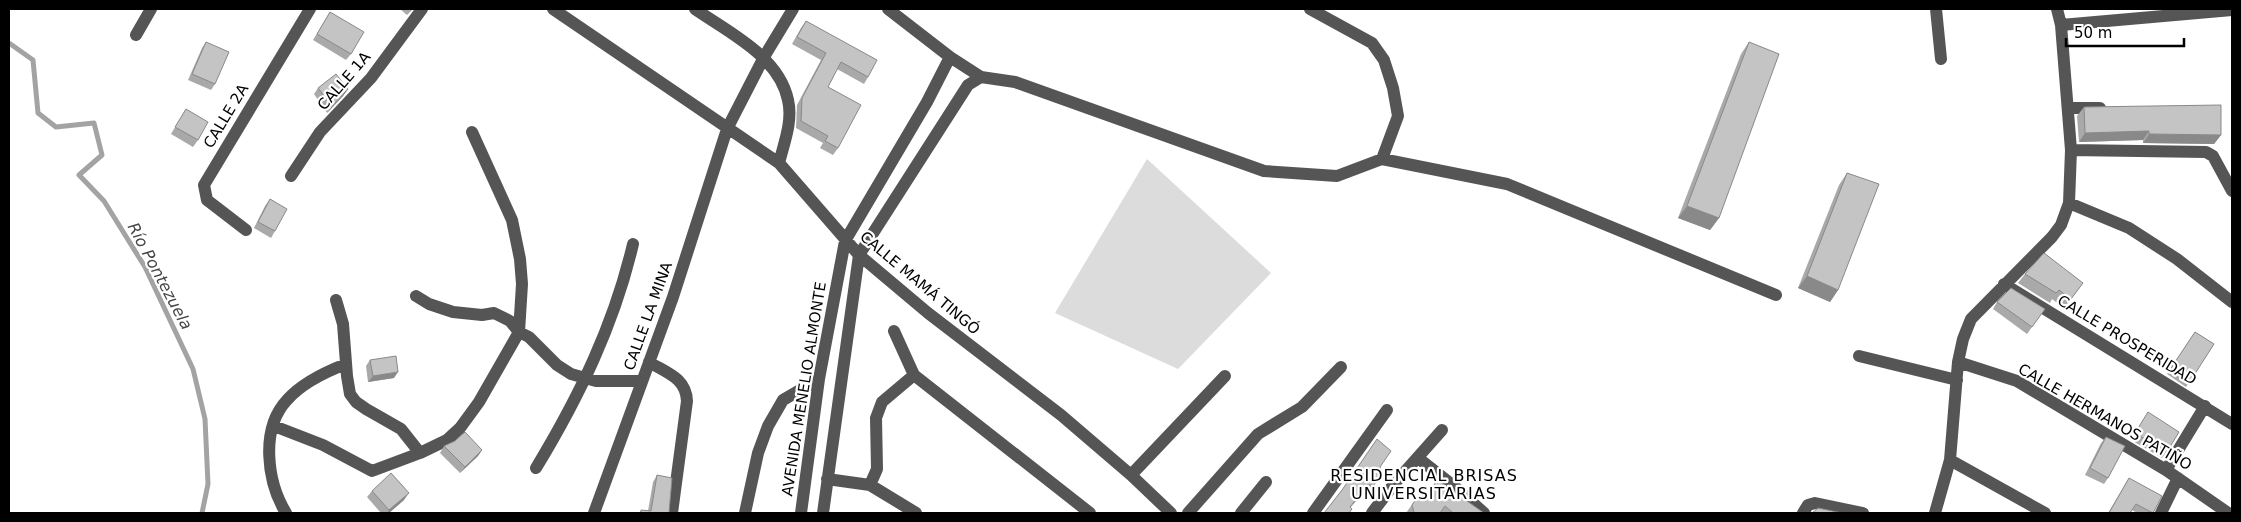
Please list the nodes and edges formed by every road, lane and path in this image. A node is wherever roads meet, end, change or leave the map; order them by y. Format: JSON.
{"nodes":[{"id":1,"x":151,"y":9,"type":"edge"},
{"id":2,"x":310,"y":9,"type":"edge"},
{"id":3,"x":422,"y":9,"type":"edge"},
{"id":4,"x":553,"y":9,"type":"edge"},
{"id":5,"x":695,"y":9,"type":"edge"},
{"id":6,"x":794,"y":9,"type":"edge"},
{"id":7,"x":888,"y":9,"type":"edge"},
{"id":8,"x":1310,"y":9,"type":"edge"},
{"id":9,"x":1936,"y":9,"type":"edge"},
{"id":10,"x":2057,"y":9,"type":"edge"},
{"id":11,"x":2232,"y":10,"type":"edge"},
{"id":12,"x":2061,"y":25,"type":"junction"},
{"id":13,"x":136,"y":35,"type":"dead end"},
{"id":14,"x":764,"y":57,"type":"junction"},
{"id":15,"x":950,"y":57,"type":"junction"},
{"id":16,"x":1942,"y":59,"type":"dead end"},
{"id":17,"x":981,"y":77,"type":"junction"},
{"id":18,"x":2068,"y":108,"type":"junction"},
{"id":19,"x":2117,"y":108,"type":"edge"},
{"id":20,"x":728,"y":128,"type":"junction"},
{"id":21,"x":472,"y":132,"type":"dead end"},
{"id":22,"x":2071,"y":150,"type":"junction"},
{"id":23,"x":1382,"y":159,"type":"junction"},
{"id":24,"x":779,"y":163,"type":"junction"},
{"id":25,"x":291,"y":176,"type":"dead end"},
{"id":26,"x":2232,"y":191,"type":"edge"},
{"id":27,"x":2069,"y":203,"type":"junction"},
{"id":28,"x":246,"y":230,"type":"dead end"},
{"id":29,"x":845,"y":241,"type":"junction"},
{"id":30,"x":633,"y":244,"type":"dead end"},
{"id":31,"x":859,"y":254,"type":"junction"},
{"id":32,"x":2004,"y":284,"type":"junction"},
{"id":33,"x":1776,"y":295,"type":"dead end"},
{"id":34,"x":416,"y":296,"type":"dead end"},
{"id":35,"x":336,"y":300,"type":"dead end"},
{"id":36,"x":2232,"y":302,"type":"edge"},
{"id":37,"x":894,"y":331,"type":"dead end"},
{"id":38,"x":520,"y":332,"type":"junction"},
{"id":39,"x":1859,"y":356,"type":"dead end"},
{"id":40,"x":649,"y":362,"type":"junction"},
{"id":41,"x":1958,"y":362,"type":"junction"},
{"id":42,"x":346,"y":364,"type":"junction"},
{"id":43,"x":1341,"y":367,"type":"dead end"},
{"id":44,"x":914,"y":375,"type":"junction"},
{"id":45,"x":1225,"y":376,"type":"dead end"},
{"id":46,"x":586,"y":378,"type":"junction"},
{"id":47,"x":819,"y":379,"type":"junction"},
{"id":48,"x":1957,"y":380,"type":"junction"},
{"id":49,"x":642,"y":381,"type":"junction"},
{"id":50,"x":2206,"y":406,"type":"junction"},
{"id":51,"x":1387,"y":410,"type":"dead end"},
{"id":52,"x":2232,"y":424,"type":"edge"},
{"id":53,"x":274,"y":426,"type":"junction"},
{"id":54,"x":1442,"y":430,"type":"dead end"},
{"id":55,"x":420,"y":453,"type":"junction"},
{"id":56,"x":1418,"y":458,"type":"junction"},
{"id":57,"x":1950,"y":460,"type":"junction"},
{"id":58,"x":536,"y":468,"type":"dead end"},
{"id":59,"x":2166,"y":470,"type":"junction"},
{"id":60,"x":1131,"y":475,"type":"junction"},
{"id":61,"x":2178,"y":478,"type":"junction"},
{"id":62,"x":827,"y":479,"type":"junction"},
{"id":63,"x":1266,"y":482,"type":"dead end"},
{"id":64,"x":870,"y":485,"type":"junction"},
{"id":65,"x":286,"y":513,"type":"edge"},
{"id":66,"x":594,"y":513,"type":"edge"},
{"id":67,"x":672,"y":513,"type":"edge"},
{"id":68,"x":745,"y":513,"type":"edge"},
{"id":69,"x":801,"y":513,"type":"edge"},
{"id":70,"x":823,"y":513,"type":"edge"},
{"id":71,"x":916,"y":513,"type":"edge"},
{"id":72,"x":1090,"y":513,"type":"edge"},
{"id":73,"x":1171,"y":513,"type":"edge"},
{"id":74,"x":1188,"y":513,"type":"edge"},
{"id":75,"x":1241,"y":513,"type":"edge"},
{"id":76,"x":1313,"y":513,"type":"edge"},
{"id":77,"x":1372,"y":513,"type":"edge"},
{"id":78,"x":1484,"y":513,"type":"edge"},
{"id":79,"x":1803,"y":513,"type":"edge"},
{"id":80,"x":1864,"y":513,"type":"edge"},
{"id":81,"x":1935,"y":513,"type":"edge"},
{"id":82,"x":2045,"y":513,"type":"edge"},
{"id":83,"x":2161,"y":513,"type":"edge"},
{"id":84,"x":2228,"y":513,"type":"edge"}],
"edges":[{"from":1,"to":13,"type":"street"},
{"from":2,"to":28,"type":"street","name":"CALLE 2A"},
{"from":3,"to":25,"type":"street","name":"CALLE 1A"},
{"from":4,"to":20,"type":"street","name":"CALLE MAMÁ TINGÓ"},
{"from":5,"to":14,"type":"street"},
{"from":6,"to":14,"type":"street","name":"CALLE LA MINA"},
{"from":7,"to":15,"type":"street"},
{"from":8,"to":23,"type":"street"},
{"from":9,"to":16,"type":"street"},
{"from":10,"to":12,"type":"street"},
{"from":11,"to":12,"type":"street"},
{"from":12,"to":18,"type":"street"},
{"from":14,"to":20,"type":"street","name":"CALLE LA MINA"},
{"from":14,"to":24,"type":"street"},
{"from":15,"to":17,"type":"street"},
{"from":15,"to":29,"type":"street","name":"AVENIDA MENELIO ALMONTE"},
{"from":17,"to":23,"type":"street"},
{"from":17,"to":31,"type":"street"},
{"from":18,"to":19,"type":"street"},
{"from":18,"to":22,"type":"street"},
{"from":20,"to":24,"type":"street","name":"CALLE MAMÁ TINGÓ"},
{"from":20,"to":40,"type":"street","name":"CALLE LA MINA"},
{"from":21,"to":38,"type":"street"},
{"from":22,"to":26,"type":"street"},
{"from":22,"to":27,"type":"street"},
{"from":23,"to":33,"type":"street"},
{"from":24,"to":29,"type":"street","name":"CALLE MAMÁ TINGÓ"},
{"from":27,"to":32,"type":"street"},
{"from":27,"to":36,"type":"street"},
{"from":29,"to":31,"type":"street","name":"CALLE MAMÁ TINGÓ"},
{"from":29,"to":47,"type":"street","name":"AVENIDA MENELIO ALMONTE"},
{"from":30,"to":46,"type":"street"},
{"from":31,"to":60,"type":"street","name":"CALLE MAMÁ TINGÓ"},
{"from":31,"to":62,"type":"street"},
{"from":32,"to":41,"type":"street"},
{"from":32,"to":50,"type":"street","name":"CALLE PROSPERIDAD"},
{"from":34,"to":38,"type":"street"},
{"from":35,"to":42,"type":"street"},
{"from":37,"to":44,"type":"street"},
{"from":38,"to":46,"type":"street"},
{"from":38,"to":55,"type":"street"},
{"from":39,"to":48,"type":"street"},
{"from":40,"to":49,"type":"street","name":"CALLE LA MINA"},
{"from":40,"to":67,"type":"street"},
{"from":41,"to":48,"type":"street"},
{"from":41,"to":59,"type":"street","name":"CALLE HERMANOS PATIÑO"},
{"from":42,"to":53,"type":"street"},
{"from":42,"to":55,"type":"street"},
{"from":43,"to":74,"type":"street"},
{"from":44,"to":64,"type":"street"},
{"from":44,"to":72,"type":"street"},
{"from":45,"to":60,"type":"street"},
{"from":46,"to":49,"type":"street"},
{"from":46,"to":58,"type":"street"},
{"from":47,"to":68,"type":"street"},
{"from":47,"to":69,"type":"street","name":"AVENIDA MENELIO ALMONTE"},
{"from":48,"to":57,"type":"street"},
{"from":49,"to":66,"type":"street","name":"CALLE LA MINA"},
{"from":50,"to":52,"type":"street","name":"CALLE PROSPERIDAD"},
{"from":50,"to":59,"type":"street"},
{"from":51,"to":76,"type":"street"},
{"from":53,"to":55,"type":"street"},
{"from":53,"to":65,"type":"street"},
{"from":54,"to":56,"type":"street"},
{"from":56,"to":77,"type":"street"},
{"from":56,"to":78,"type":"street"},
{"from":57,"to":81,"type":"street"},
{"from":57,"to":82,"type":"street"},
{"from":59,"to":61,"type":"street","name":"CALLE HERMANOS PATIÑO"},
{"from":60,"to":73,"type":"street","name":"CALLE MAMÁ TINGÓ"},
{"from":61,"to":83,"type":"street"},
{"from":61,"to":84,"type":"street","name":"CALLE HERMANOS PATIÑO"},
{"from":62,"to":64,"type":"street"},
{"from":62,"to":70,"type":"street"},
{"from":63,"to":75,"type":"street"},
{"from":64,"to":71,"type":"street"},
{"from":79,"to":80,"type":"street"}]}
